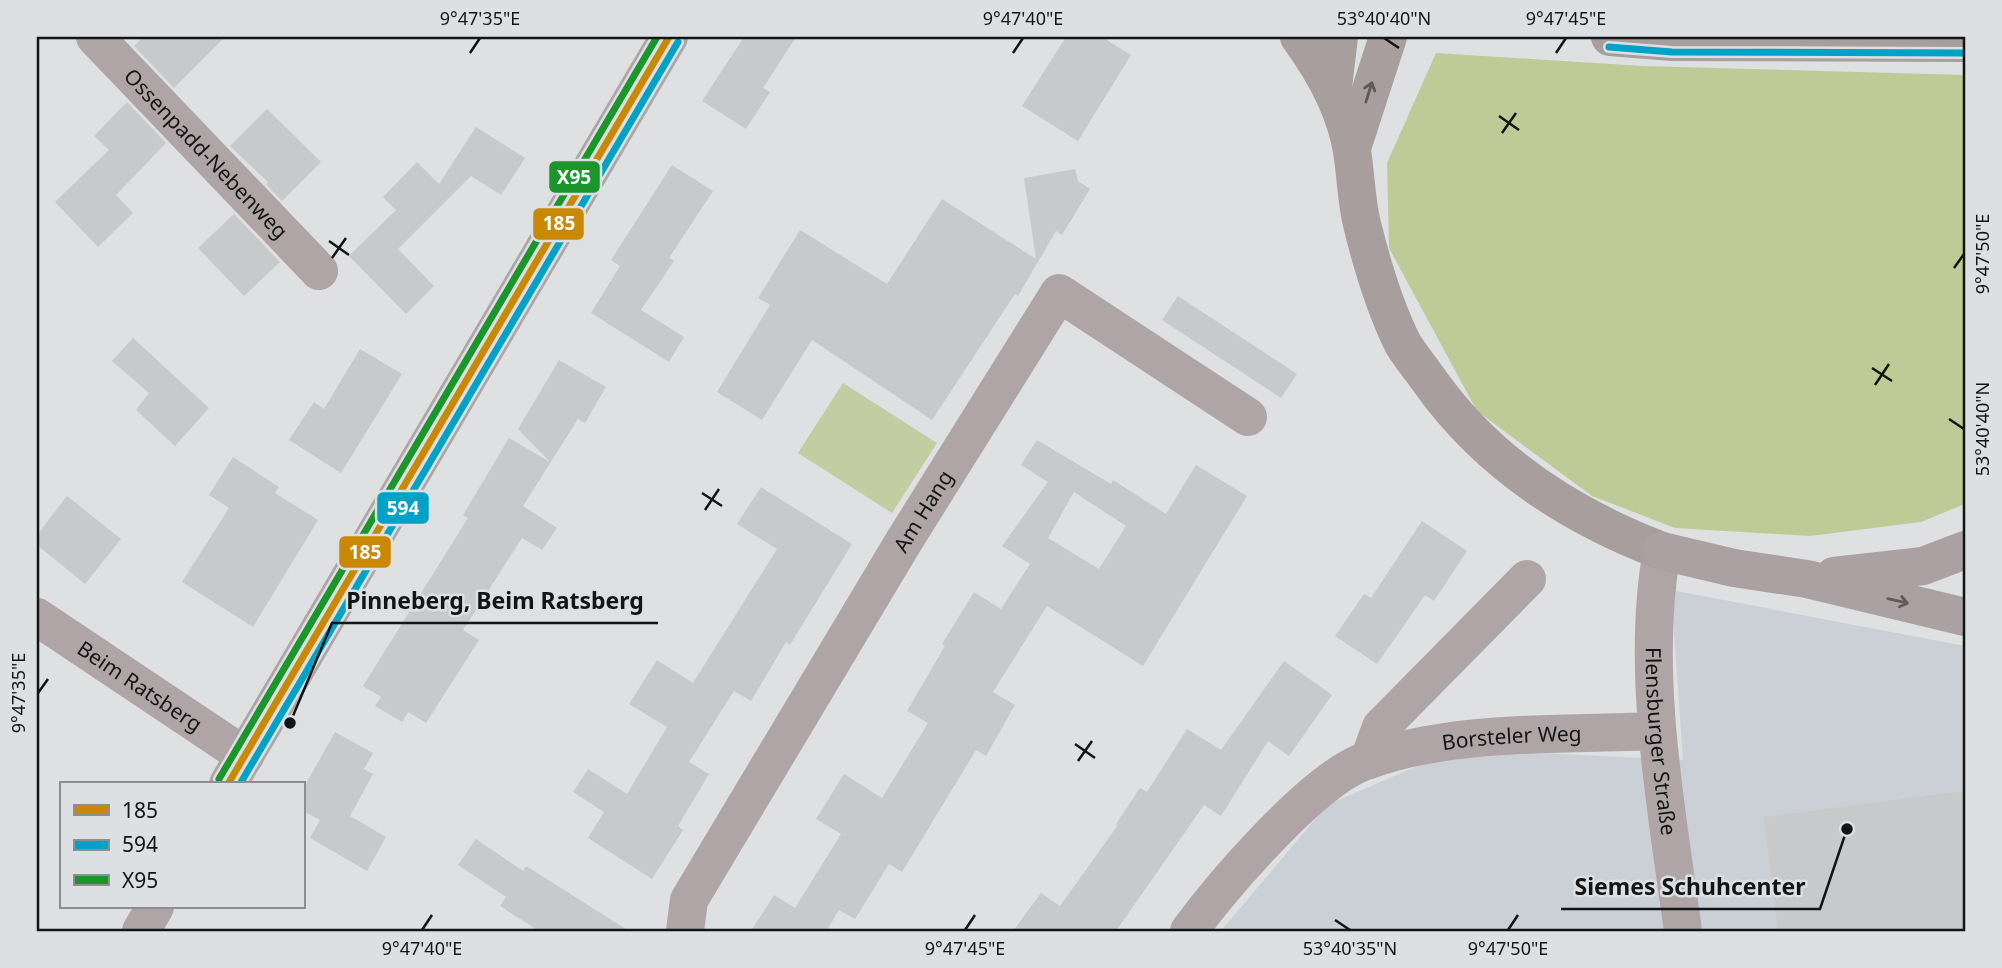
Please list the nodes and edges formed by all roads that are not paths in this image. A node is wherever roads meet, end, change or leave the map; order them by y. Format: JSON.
{"nodes":[{"id":1,"x":94,"y":37,"type":"edge"},
{"id":2,"x":669,"y":37,"type":"edge"},
{"id":3,"x":1299,"y":37,"type":"edge"},
{"id":4,"x":1339,"y":37,"type":"edge"},
{"id":5,"x":1388,"y":37,"type":"edge"},
{"id":6,"x":1610,"y":37,"type":"edge"},
{"id":7,"x":1965,"y":43,"type":"edge"},
{"id":8,"x":1333,"y":87,"type":"junction"},
{"id":9,"x":1352,"y":148,"type":"junction"},
{"id":10,"x":319,"y":271,"type":"dead end"},
{"id":11,"x":1248,"y":417,"type":"dead end"},
{"id":12,"x":1965,"y":550,"type":"edge"},
{"id":13,"x":1662,"y":551,"type":"junction"},
{"id":14,"x":1527,"y":579,"type":"dead end"},
{"id":15,"x":1807,"y":579,"type":"junction"},
{"id":16,"x":37,"y":617,"type":"edge"},
{"id":17,"x":1965,"y":617,"type":"edge"},
{"id":18,"x":1657,"y":731,"type":"junction"},
{"id":19,"x":1368,"y":760,"type":"junction"},
{"id":20,"x":237,"y":770,"type":"edge"},
{"id":21,"x":154,"y":908,"type":"edge"},
{"id":22,"x":141,"y":931,"type":"edge"},
{"id":23,"x":685,"y":931,"type":"edge"},
{"id":24,"x":1189,"y":931,"type":"edge"},
{"id":25,"x":1683,"y":931,"type":"edge"}],
"edges":[{"from":1,"to":10,"type":"street","name":"Ossenpadd-Nebenweg"},
{"from":2,"to":20,"type":"main road"},
{"from":3,"to":8,"type":"main road"},
{"from":4,"to":8,"type":"main road"},
{"from":9,"to":5,"type":"main road","one_way":true},
{"from":6,"to":7,"type":"main road"},
{"from":8,"to":9,"type":"main road"},
{"from":9,"to":13,"type":"main road"},
{"from":11,"to":23,"type":"street","name":"Am Hang"},
{"from":12,"to":15,"type":"highway"},
{"from":13,"to":15,"type":"highway"},
{"from":13,"to":18,"type":"street","name":"Flensburger Straße"},
{"from":14,"to":19,"type":"street"},
{"from":15,"to":17,"type":"highway","one_way":true},
{"from":16,"to":20,"type":"street","name":"Beim Ratsberg"},
{"from":18,"to":19,"type":"street","name":"Borsteler Weg"},
{"from":18,"to":25,"type":"street","name":"Flensburger Straße"},
{"from":19,"to":24,"type":"street","name":"Borsteler Weg"},
{"from":21,"to":22,"type":"main road"}]}
